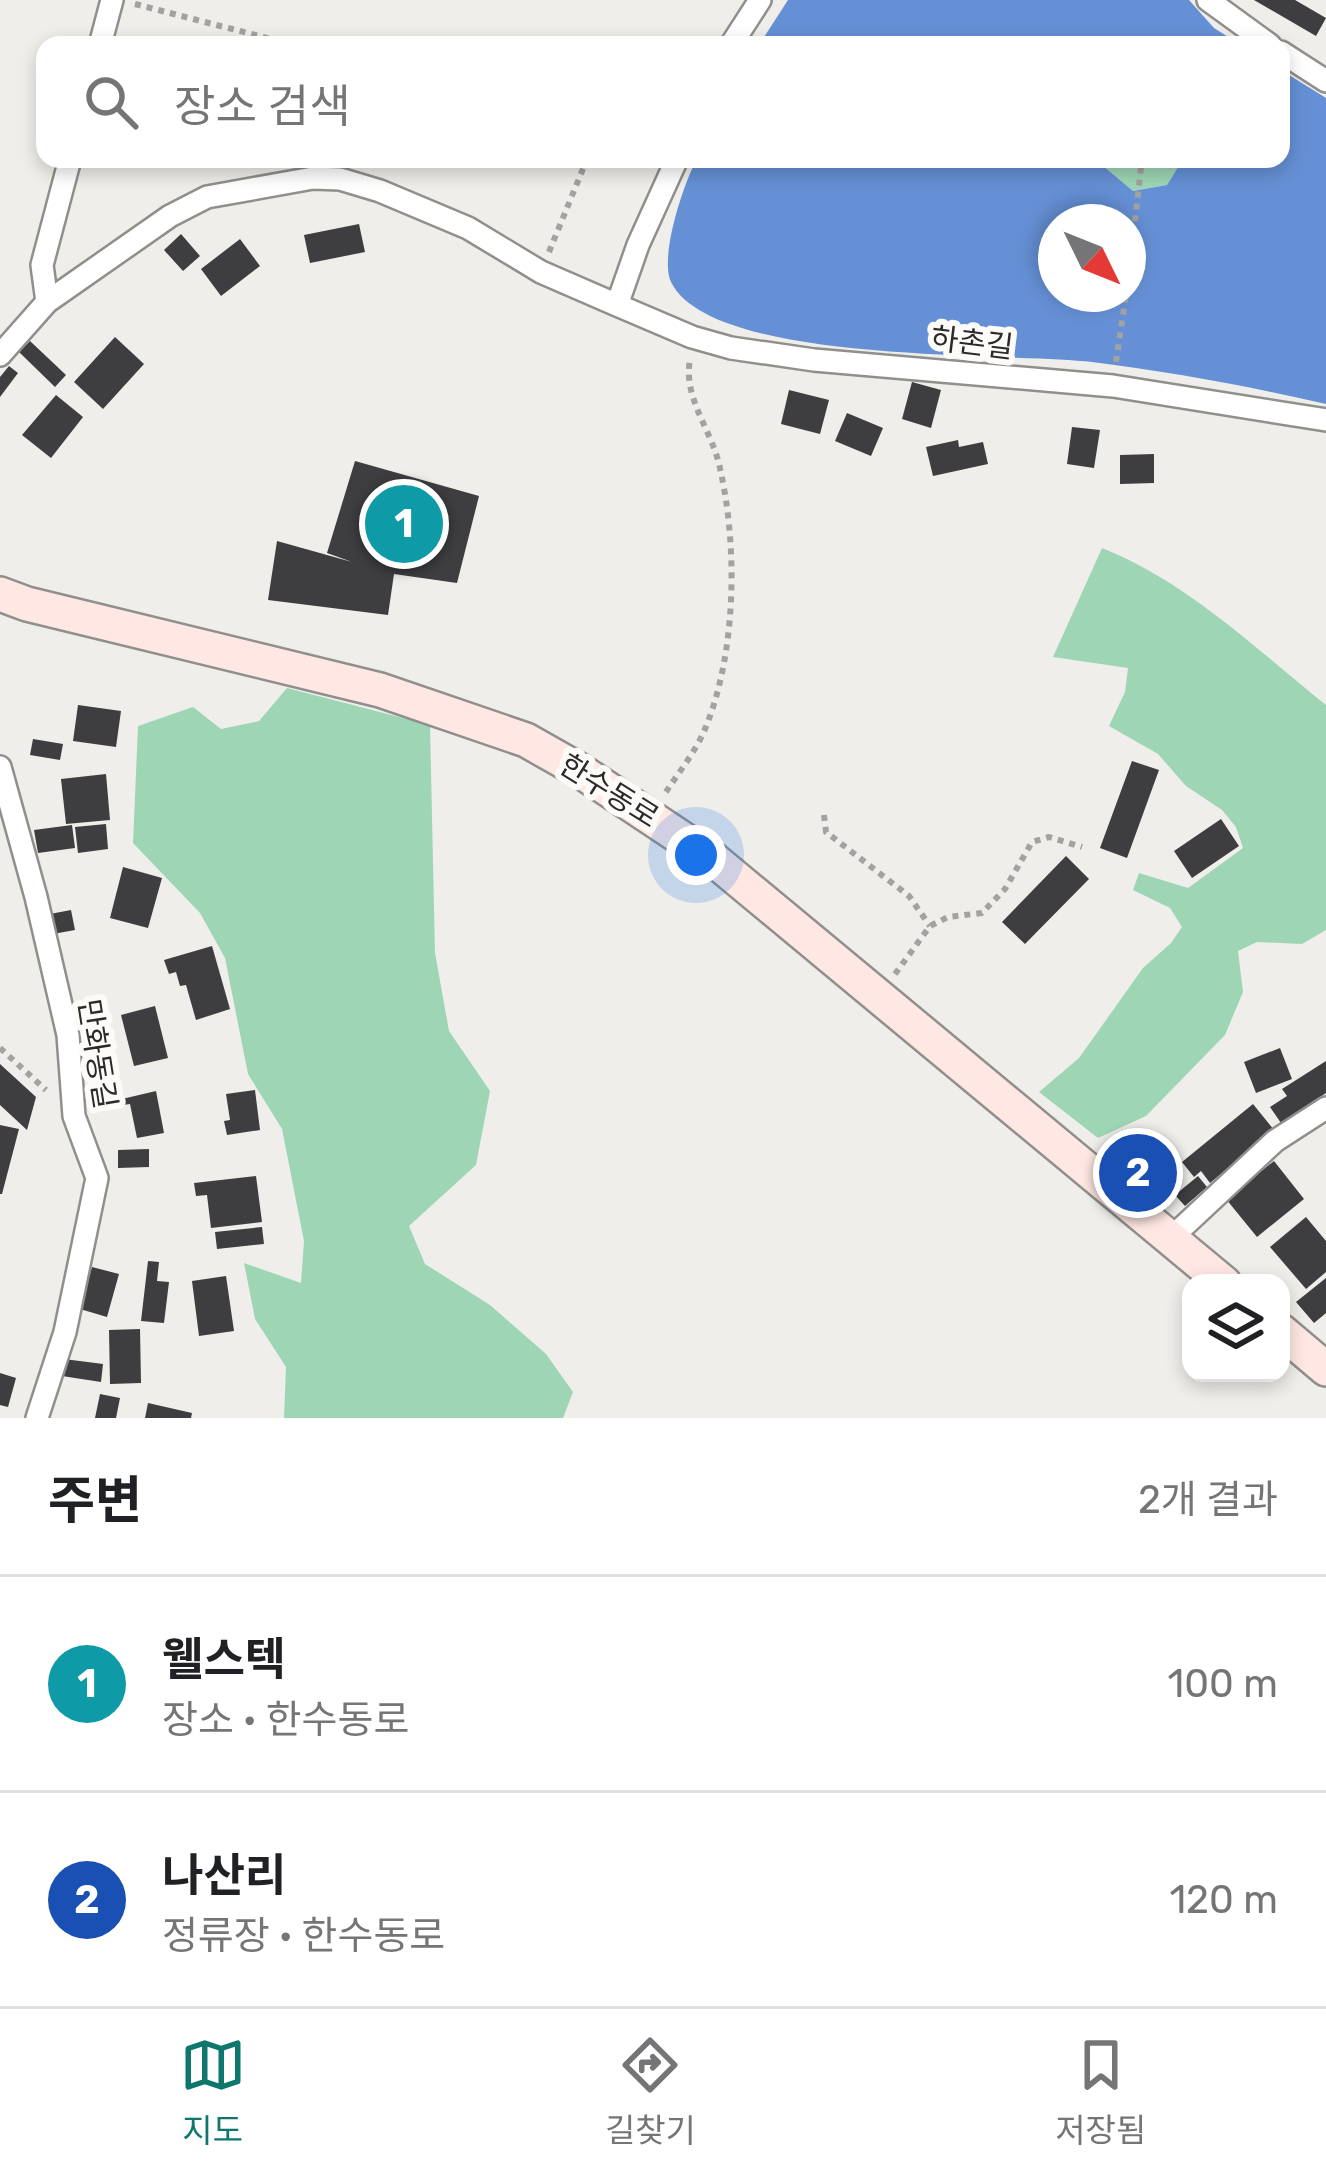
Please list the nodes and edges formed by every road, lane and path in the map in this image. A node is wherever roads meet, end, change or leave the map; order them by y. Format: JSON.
{"nodes":[{"id":1,"x":116,"y":0,"type":"edge"},
{"id":2,"x":760,"y":0,"type":"edge"},
{"id":3,"x":1208,"y":0,"type":"edge"},
{"id":4,"x":103,"y":36,"type":"edge"},
{"id":5,"x":258,"y":36,"type":"edge"},
{"id":6,"x":737,"y":36,"type":"edge"},
{"id":7,"x":1258,"y":36,"type":"edge"},
{"id":8,"x":1290,"y":58,"type":"edge"},
{"id":9,"x":1326,"y":81,"type":"edge"},
{"id":10,"x":68,"y":168,"type":"edge"},
{"id":11,"x":582,"y":168,"type":"edge"},
{"id":12,"x":673,"y":168,"type":"edge"},
{"id":13,"x":1141,"y":168,"type":"edge"},
{"id":14,"x":1137,"y":204,"type":"edge"},
{"id":15,"x":541,"y":272,"type":"junction"},
{"id":16,"x":47,"y":302,"type":"junction"},
{"id":17,"x":617,"y":305,"type":"junction"},
{"id":18,"x":1123,"y":312,"type":"edge"},
{"id":19,"x":700,"y":340,"type":"junction"},
{"id":20,"x":0,"y":355,"type":"edge"},
{"id":21,"x":1113,"y":386,"type":"junction"},
{"id":22,"x":1326,"y":420,"type":"edge"},
{"id":23,"x":0,"y":594,"type":"edge"},
{"id":24,"x":0,"y":767,"type":"edge"},
{"id":25,"x":650,"y":814,"type":"junction"},
{"id":26,"x":824,"y":815,"type":"dead end"},
{"id":27,"x":1082,"y":847,"type":"dead end"},
{"id":28,"x":930,"y":926,"type":"junction"},
{"id":29,"x":878,"y":997,"type":"junction"},
{"id":30,"x":0,"y":1048,"type":"edge"},
{"id":31,"x":1326,"y":1108,"type":"edge"},
{"id":32,"x":74,"y":1116,"type":"junction"},
{"id":33,"x":1171,"y":1238,"type":"junction"},
{"id":34,"x":1213,"y":1274,"type":"edge"},
{"id":35,"x":1290,"y":1339,"type":"edge"},
{"id":36,"x":1326,"y":1369,"type":"edge"},
{"id":37,"x":38,"y":1418,"type":"edge"}],
"edges":[{"from":1,"to":4,"type":"street"},
{"from":1,"to":5,"type":"path"},
{"from":2,"to":6,"type":"street"},
{"from":3,"to":7,"type":"street"},
{"from":8,"to":9,"type":"street"},
{"from":10,"to":16,"type":"street"},
{"from":11,"to":15,"type":"path"},
{"from":12,"to":17,"type":"street"},
{"from":13,"to":14,"type":"path"},
{"from":15,"to":16,"type":"street","name":"하촌길"},
{"from":15,"to":17,"type":"street","name":"하촌길"},
{"from":16,"to":20,"type":"street","name":"하촌길"},
{"from":17,"to":19,"type":"street","name":"하촌길"},
{"from":18,"to":21,"type":"path"},
{"from":19,"to":21,"type":"street","name":"하촌길"},
{"from":19,"to":25,"type":"path"},
{"from":21,"to":22,"type":"street","name":"하촌길"},
{"from":23,"to":25,"type":"street","name":"한수동로"},
{"from":24,"to":32,"type":"street","name":"만화동길"},
{"from":25,"to":29,"type":"street","name":"한수동로"},
{"from":26,"to":28,"type":"path"},
{"from":27,"to":28,"type":"path"},
{"from":28,"to":29,"type":"path"},
{"from":29,"to":33,"type":"street","name":"한수동로"},
{"from":30,"to":32,"type":"path"},
{"from":31,"to":33,"type":"street"},
{"from":32,"to":37,"type":"street","name":"만화동길"},
{"from":33,"to":34,"type":"street","name":"한수동로"},
{"from":35,"to":36,"type":"street"}]}
